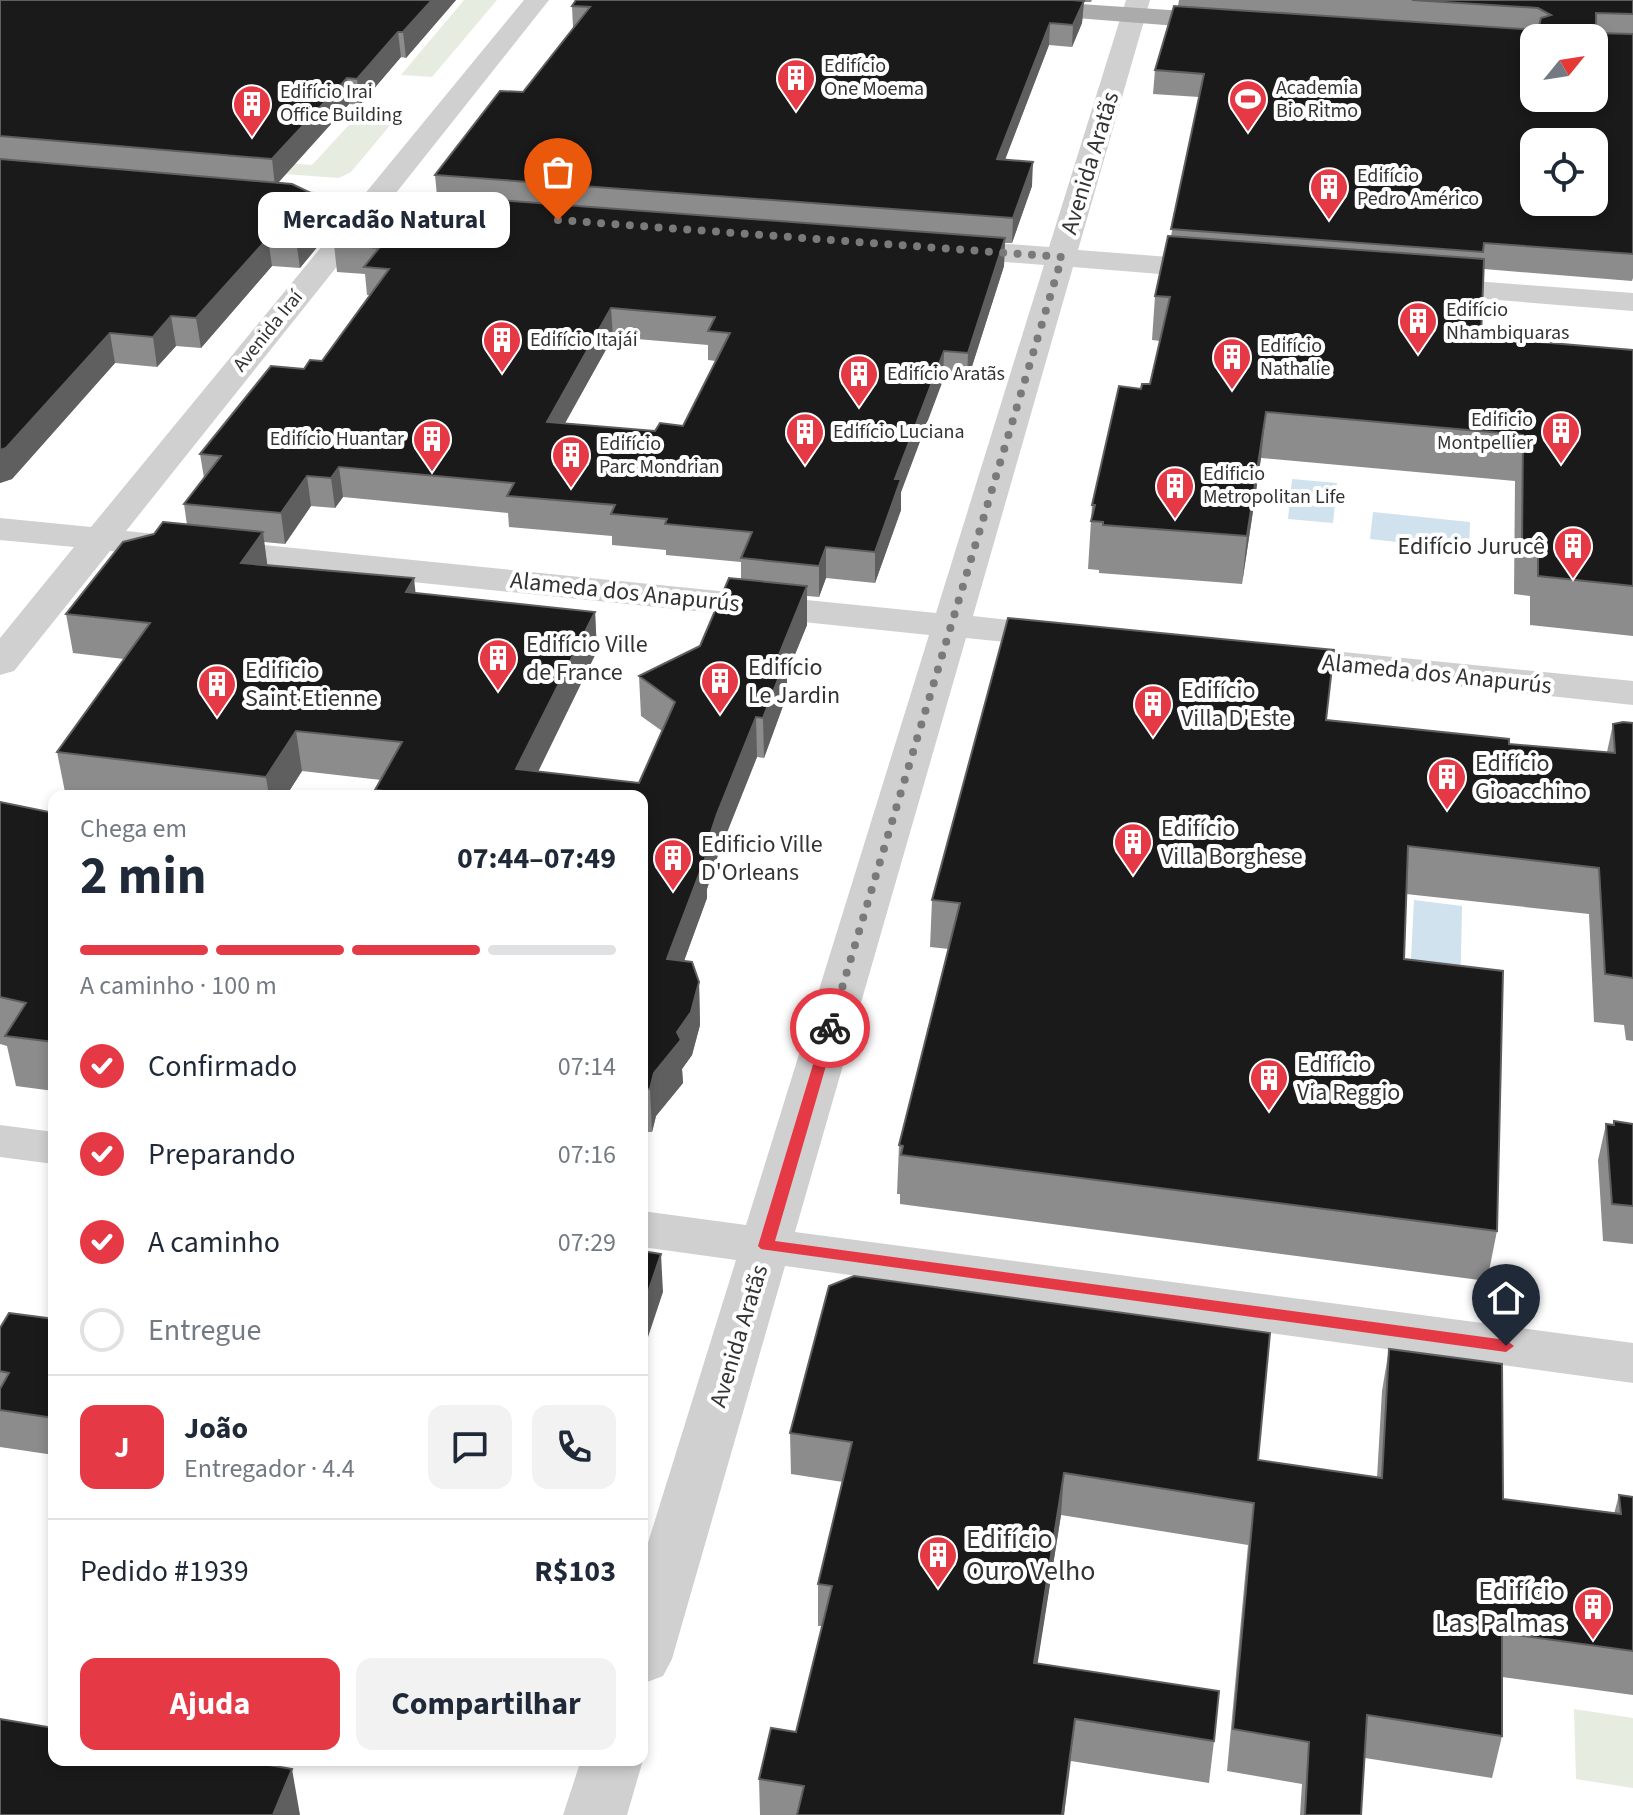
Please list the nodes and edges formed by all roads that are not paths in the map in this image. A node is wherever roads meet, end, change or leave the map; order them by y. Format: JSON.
{"nodes":[{"id":1,"x":510,"y":0,"type":"edge"},
{"id":2,"x":537,"y":0,"type":"edge"},
{"id":3,"x":1003,"y":7,"type":"edge"},
{"id":4,"x":1136,"y":8,"type":"edge"},
{"id":5,"x":1259,"y":24,"type":"edge"},
{"id":6,"x":243,"y":195,"type":"edge"},
{"id":7,"x":339,"y":204,"type":"junction"},
{"id":8,"x":369,"y":206,"type":"junction"},
{"id":9,"x":483,"y":215,"type":"edge"},
{"id":10,"x":911,"y":246,"type":"edge"},
{"id":11,"x":1062,"y":257,"type":"junction"},
{"id":12,"x":1255,"y":273,"type":"edge"},
{"id":13,"x":1397,"y":284,"type":"edge"},
{"id":14,"x":1633,"y":302,"type":"edge"},
{"id":15,"x":0,"y":529,"type":"edge"},
{"id":16,"x":100,"y":539,"type":"junction"},
{"id":17,"x":950,"y":625,"type":"junction"},
{"id":18,"x":1103,"y":640,"type":"edge"},
{"id":19,"x":1243,"y":654,"type":"edge"},
{"id":20,"x":0,"y":663,"type":"edge"},
{"id":21,"x":1633,"y":693,"type":"edge"},
{"id":22,"x":0,"y":1141,"type":"edge"},
{"id":23,"x":48,"y":1147,"type":"edge"},
{"id":24,"x":648,"y":1230,"type":"edge"},
{"id":25,"x":766,"y":1246,"type":"junction"},
{"id":26,"x":1633,"y":1363,"type":"edge"},
{"id":27,"x":648,"y":1639,"type":"edge"},
{"id":28,"x":610,"y":1766,"type":"edge"},
{"id":29,"x":595,"y":1815,"type":"edge"}],
"edges":[{"from":1,"to":7,"type":"street"},
{"from":2,"to":8,"type":"street","name":"Avenida Iraí"},
{"from":3,"to":4,"type":"main road"},
{"from":4,"to":5,"type":"main road"},
{"from":4,"to":11,"type":"street","name":"Avenida Aratãs"},
{"from":6,"to":7,"type":"street"},
{"from":7,"to":8,"type":"street"},
{"from":8,"to":9,"type":"street"},
{"from":8,"to":16,"type":"street","name":"Avenida Iraí"},
{"from":10,"to":11,"type":"street"},
{"from":11,"to":12,"type":"street"},
{"from":11,"to":17,"type":"street","name":"Avenida Aratãs"},
{"from":13,"to":14,"type":"street"},
{"from":15,"to":16,"type":"street","name":"Alameda dos Anapurús"},
{"from":16,"to":17,"type":"street","name":"Alameda dos Anapurús"},
{"from":16,"to":20,"type":"street","name":"Avenida Iraí"},
{"from":17,"to":18,"type":"street","name":"Alameda dos Anapurús"},
{"from":17,"to":25,"type":"street","name":"Avenida Aratãs"},
{"from":19,"to":21,"type":"street","name":"Alameda dos Anapurús"},
{"from":22,"to":23,"type":"street"},
{"from":24,"to":25,"type":"street"},
{"from":25,"to":26,"type":"street"},
{"from":25,"to":27,"type":"street","name":"Avenida Aratãs"},
{"from":28,"to":29,"type":"street"}]}
